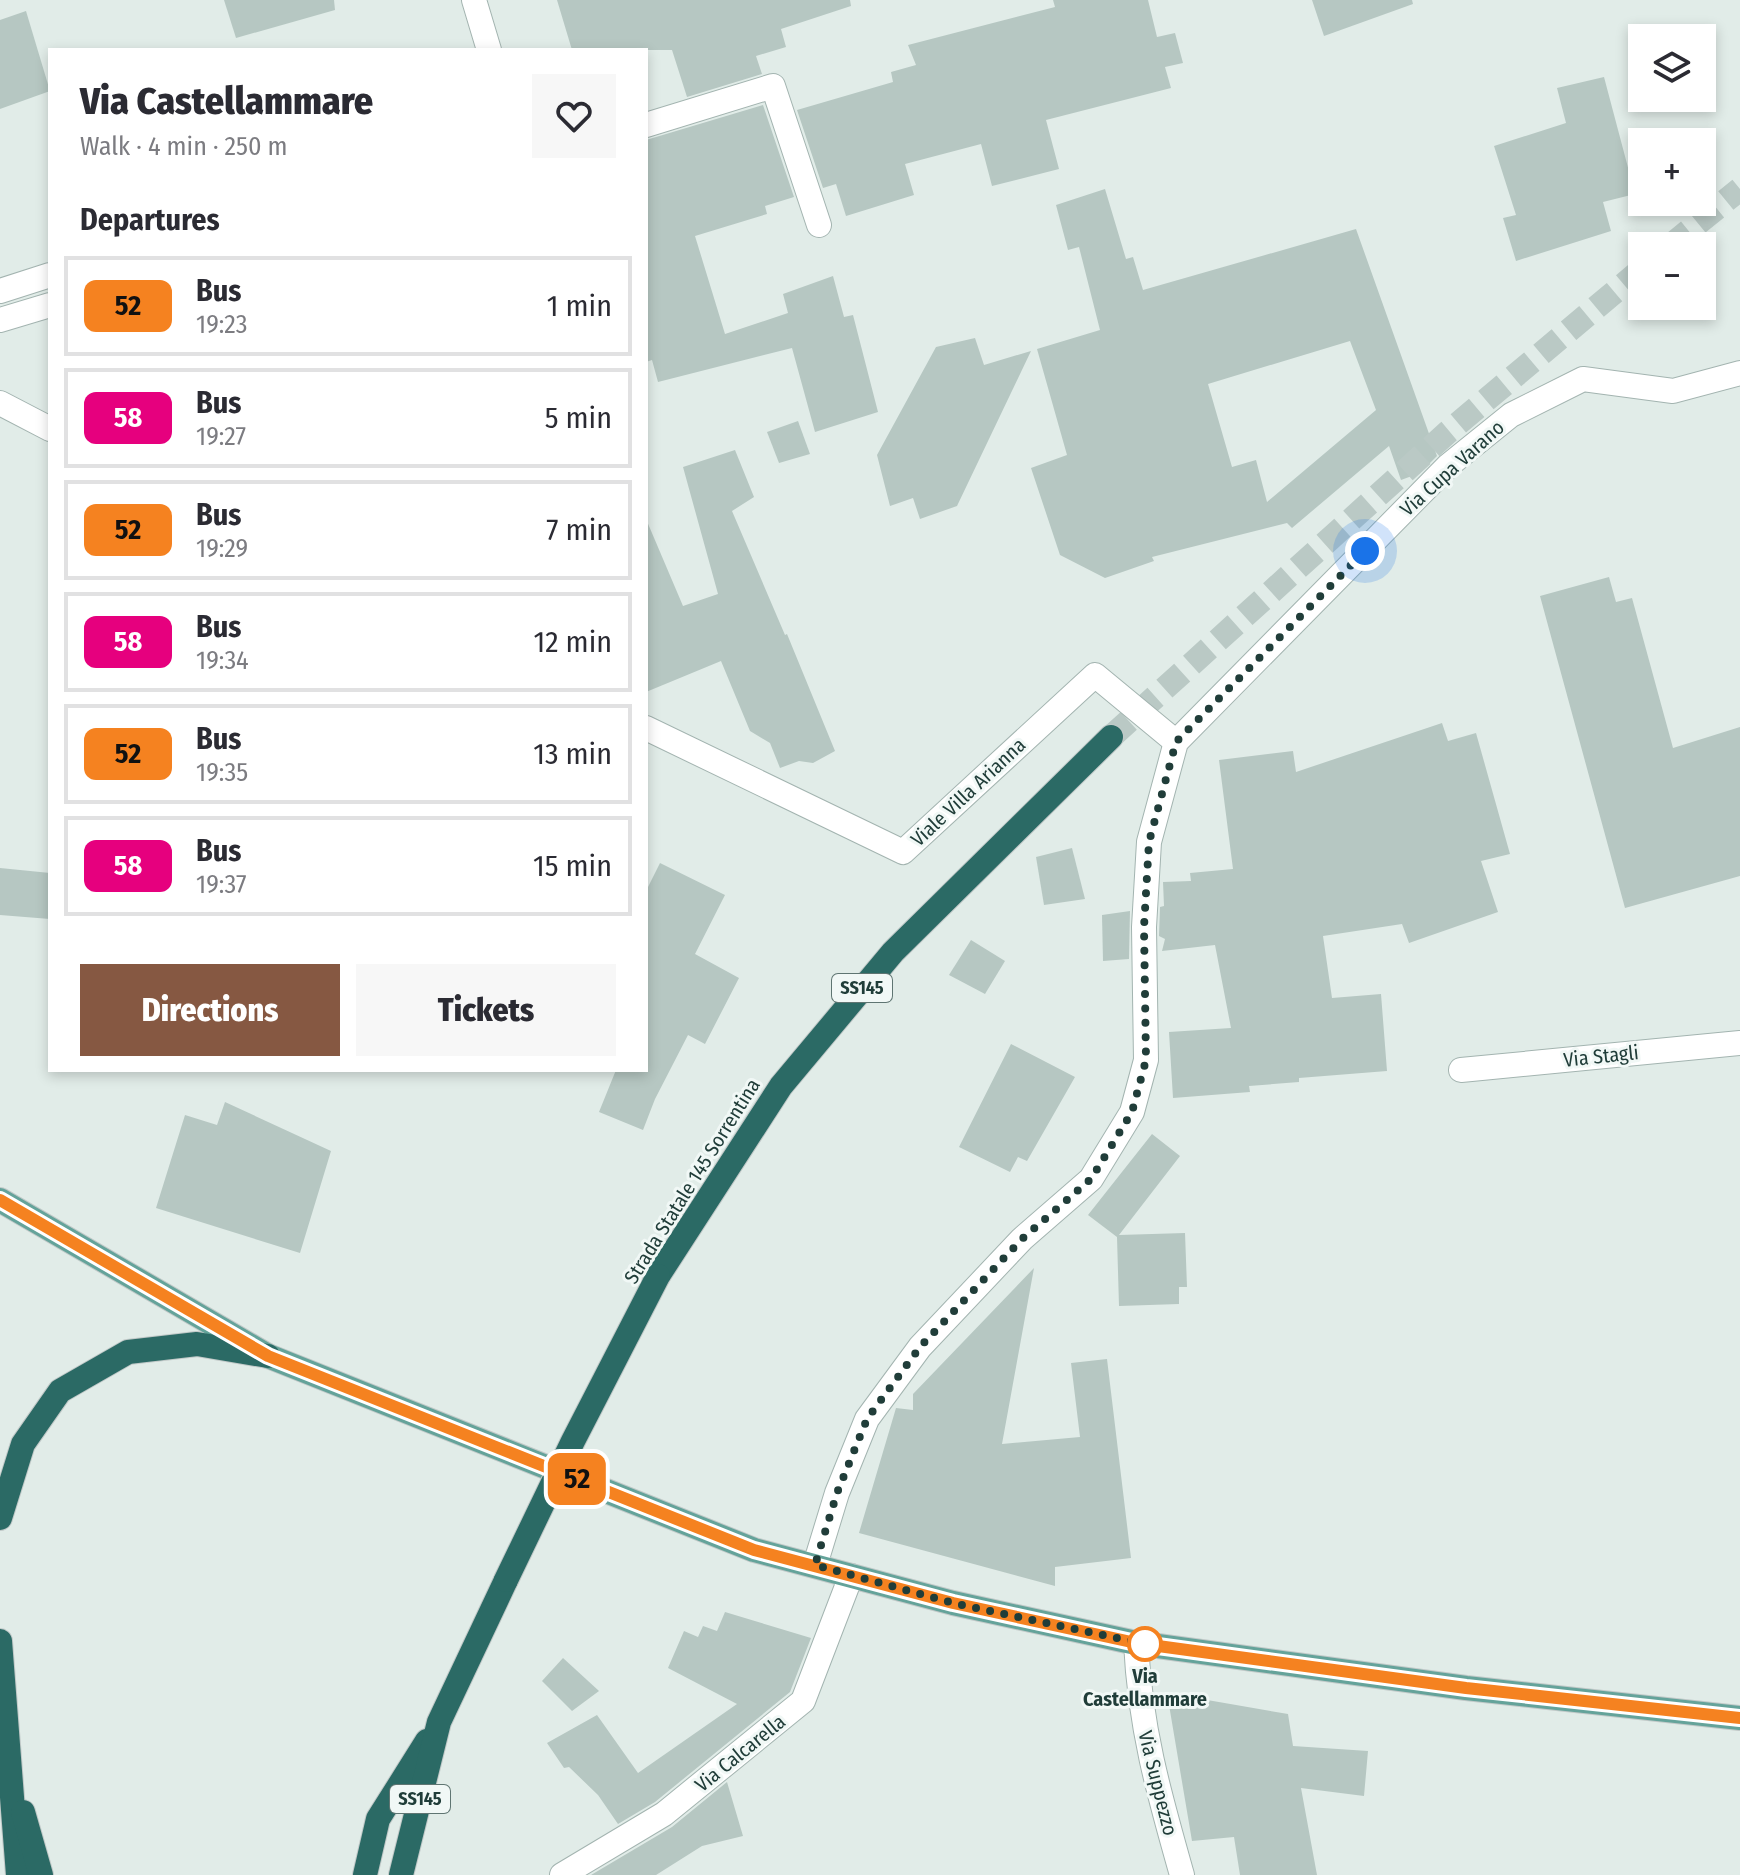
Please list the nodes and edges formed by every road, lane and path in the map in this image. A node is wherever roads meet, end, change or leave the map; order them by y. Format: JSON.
{"nodes":[{"id":1,"x":474,"y":0,"type":"edge"},
{"id":2,"x":488,"y":48,"type":"edge"},
{"id":3,"x":648,"y":124,"type":"edge"},
{"id":4,"x":819,"y":225,"type":"dead end"},
{"id":5,"x":48,"y":276,"type":"edge"},
{"id":6,"x":0,"y":291,"type":"edge"},
{"id":7,"x":48,"y":306,"type":"edge"},
{"id":8,"x":0,"y":320,"type":"edge"},
{"id":9,"x":1740,"y":373,"type":"edge"},
{"id":10,"x":0,"y":403,"type":"edge"},
{"id":11,"x":48,"y":428,"type":"edge"},
{"id":12,"x":648,"y":729,"type":"edge"},
{"id":13,"x":1111,"y":737,"type":"tunnel mouth"},
{"id":14,"x":1176,"y":742,"type":"junction"},
{"id":15,"x":1740,"y":1043,"type":"edge"},
{"id":16,"x":1461,"y":1070,"type":"dead end"},
{"id":17,"x":0,"y":1200,"type":"edge"},
{"id":18,"x":268,"y":1356,"type":"junction"},
{"id":19,"x":0,"y":1518,"type":"edge"},
{"id":20,"x":815,"y":1565,"type":"junction"},
{"id":21,"x":851,"y":1576,"type":"junction"},
{"id":22,"x":0,"y":1641,"type":"edge"},
{"id":23,"x":1136,"y":1643,"type":"junction"},
{"id":24,"x":1740,"y":1718,"type":"edge"},
{"id":25,"x":439,"y":1722,"type":"junction"},
{"id":26,"x":9,"y":1766,"type":"junction"},
{"id":27,"x":18,"y":1875,"type":"edge"},
{"id":28,"x":41,"y":1875,"type":"edge"},
{"id":29,"x":365,"y":1875,"type":"edge"},
{"id":30,"x":401,"y":1875,"type":"edge"},
{"id":31,"x":562,"y":1875,"type":"edge"},
{"id":32,"x":1182,"y":1875,"type":"edge"}],
"edges":[{"from":1,"to":2,"type":"street"},
{"from":3,"to":4,"type":"street"},
{"from":5,"to":6,"type":"street"},
{"from":7,"to":8,"type":"street"},
{"from":9,"to":14,"type":"street","name":"Via Cupa Varano"},
{"from":10,"to":11,"type":"street"},
{"from":12,"to":14,"type":"street","name":"Viale Villa Arianna"},
{"from":13,"to":25,"type":"highway","name":"Strada Statale 145 Sorrentina","number":"SS145","bridge":true},
{"from":14,"to":20,"type":"street","name":"Via Cupa Varano"},
{"from":15,"to":16,"type":"street","name":"Via Stagli"},
{"from":17,"to":18,"type":"main road"},
{"from":18,"to":19,"type":"highway"},
{"from":18,"to":20,"type":"main road"},
{"from":20,"to":21,"type":"main road"},
{"from":21,"to":23,"type":"main road"},
{"from":21,"to":31,"type":"street","name":"Via Calcarella"},
{"from":22,"to":26,"type":"highway"},
{"from":23,"to":24,"type":"main road"},
{"from":23,"to":32,"type":"street","name":"Via Suppezzo"},
{"from":25,"to":29,"type":"highway"},
{"from":25,"to":30,"type":"highway","name":"Strada Statale 145 Sorrentina","number":"SS145"},
{"from":26,"to":27,"type":"highway"},
{"from":26,"to":28,"type":"highway"}]}
